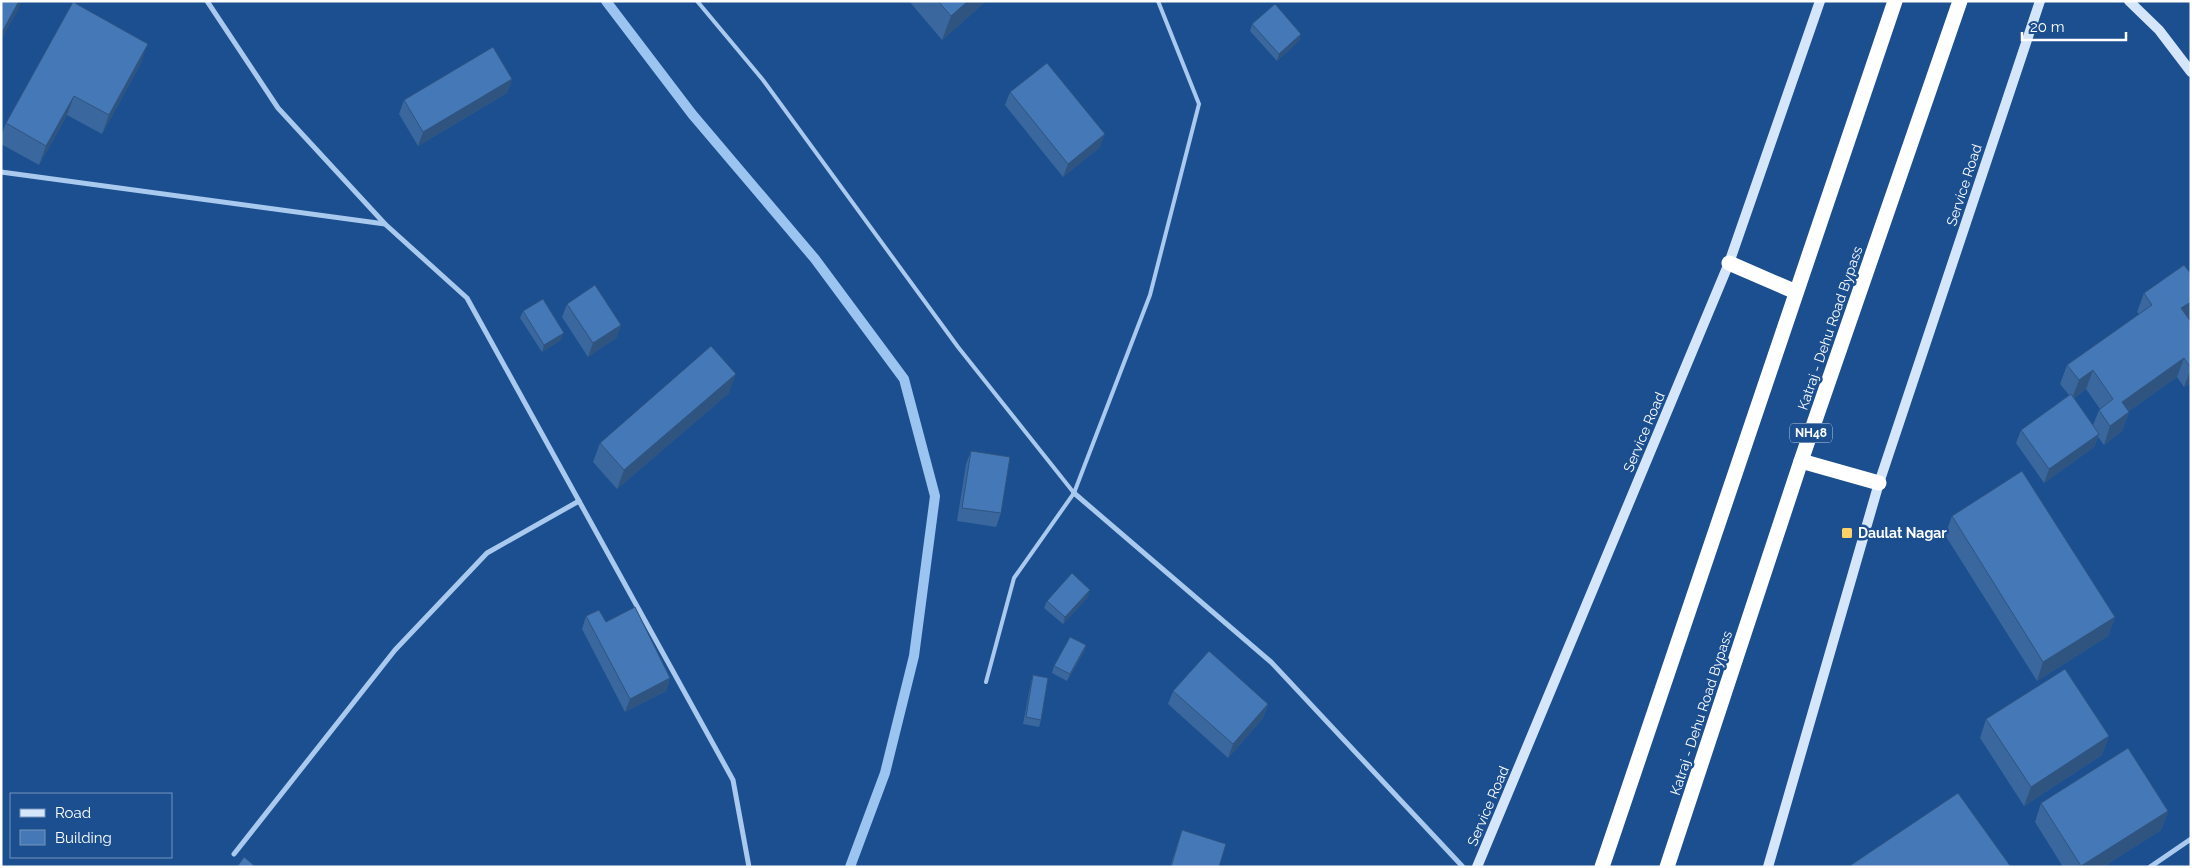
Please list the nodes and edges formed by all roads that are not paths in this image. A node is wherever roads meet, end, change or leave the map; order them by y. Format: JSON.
{"nodes":[{"id":1,"x":207,"y":1,"type":"edge"},
{"id":2,"x":697,"y":1,"type":"edge"},
{"id":3,"x":1158,"y":1,"type":"edge"},
{"id":4,"x":1820,"y":1,"type":"edge"},
{"id":5,"x":1895,"y":1,"type":"edge"},
{"id":6,"x":1960,"y":1,"type":"edge"},
{"id":7,"x":2040,"y":1,"type":"edge"},
{"id":8,"x":2129,"y":1,"type":"edge"},
{"id":9,"x":2191,"y":72,"type":"edge"},
{"id":10,"x":1,"y":172,"type":"edge"},
{"id":11,"x":385,"y":224,"type":"junction"},
{"id":12,"x":1729,"y":263,"type":"junction"},
{"id":13,"x":1796,"y":292,"type":"junction"},
{"id":14,"x":1801,"y":461,"type":"junction"},
{"id":15,"x":1879,"y":483,"type":"junction"},
{"id":16,"x":1074,"y":493,"type":"junction"},
{"id":17,"x":580,"y":501,"type":"junction"},
{"id":18,"x":986,"y":682,"type":"dead end"},
{"id":19,"x":2191,"y":840,"type":"edge"},
{"id":20,"x":234,"y":854,"type":"dead end"},
{"id":21,"x":750,"y":867,"type":"edge"},
{"id":22,"x":1463,"y":867,"type":"edge"},
{"id":23,"x":1477,"y":867,"type":"edge"},
{"id":24,"x":1602,"y":867,"type":"edge"},
{"id":25,"x":1667,"y":867,"type":"edge"},
{"id":26,"x":1768,"y":867,"type":"edge"},
{"id":27,"x":2150,"y":867,"type":"edge"}],
"edges":[{"from":1,"to":11,"type":"street"},
{"from":2,"to":16,"type":"lane"},
{"from":3,"to":16,"type":"lane"},
{"from":4,"to":12,"type":"street","name":"Service Road"},
{"from":5,"to":13,"type":"highway"},
{"from":6,"to":14,"type":"highway","name":"Katraj - Dehu Road Bypass","number":"NH48"},
{"from":7,"to":15,"type":"street","name":"Service Road"},
{"from":8,"to":9,"type":"street"},
{"from":10,"to":11,"type":"street"},
{"from":11,"to":17,"type":"street"},
{"from":12,"to":13,"type":"highway"},
{"from":12,"to":23,"type":"street","name":"Service Road"},
{"from":13,"to":24,"type":"highway"},
{"from":14,"to":15,"type":"highway"},
{"from":14,"to":25,"type":"highway","name":"Katraj - Dehu Road Bypass","number":"NH48"},
{"from":15,"to":26,"type":"street","name":"Service Road"},
{"from":16,"to":18,"type":"lane"},
{"from":16,"to":22,"type":"street"},
{"from":17,"to":20,"type":"street"},
{"from":17,"to":21,"type":"street"},
{"from":19,"to":27,"type":"street"}]}
